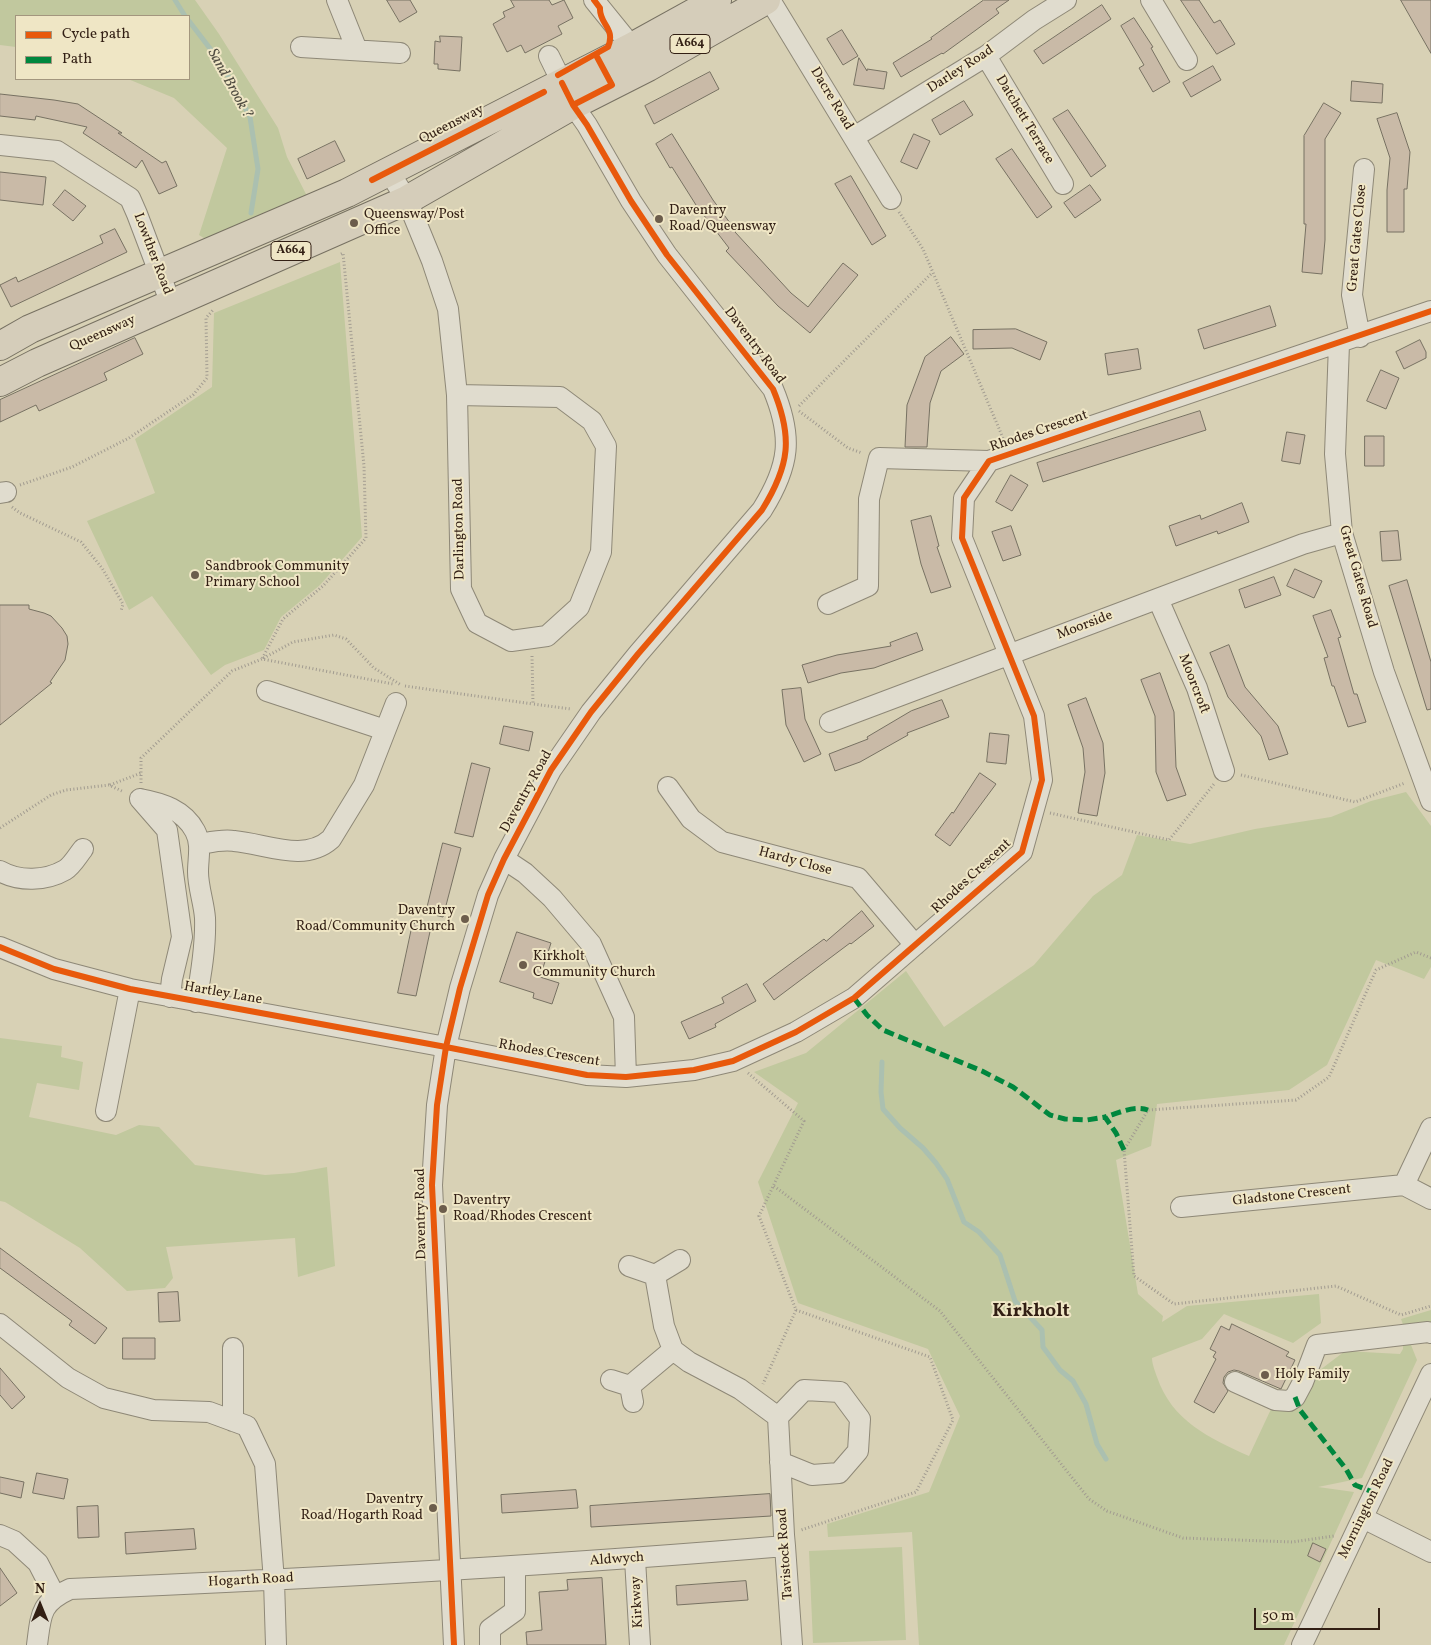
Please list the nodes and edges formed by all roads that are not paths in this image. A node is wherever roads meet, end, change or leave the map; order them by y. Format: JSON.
{"nodes":[{"id":1,"x":337,"y":0,"type":"edge"},
{"id":2,"x":594,"y":0,"type":"edge"},
{"id":3,"x":717,"y":0,"type":"edge"},
{"id":4,"x":768,"y":0,"type":"edge"},
{"id":5,"x":1066,"y":0,"type":"edge"},
{"id":6,"x":1151,"y":0,"type":"edge"},
{"id":7,"x":301,"y":47,"type":"dead end"},
{"id":8,"x":357,"y":50,"type":"junction"},
{"id":9,"x":400,"y":52,"type":"dead end"},
{"id":10,"x":549,"y":56,"type":"dead end"},
{"id":11,"x":986,"y":56,"type":"junction"},
{"id":12,"x":640,"y":57,"type":"junction"},
{"id":13,"x":1187,"y":60,"type":"dead end"},
{"id":14,"x":568,"y":94,"type":"junction"},
{"id":15,"x":854,"y":137,"type":"junction"},
{"id":16,"x":0,"y":145,"type":"edge"},
{"id":17,"x":1364,"y":169,"type":"dead end"},
{"id":18,"x":389,"y":172,"type":"junction"},
{"id":19,"x":1063,"y":184,"type":"dead end"},
{"id":20,"x":891,"y":199,"type":"road end"},
{"id":21,"x":407,"y":200,"type":"junction"},
{"id":22,"x":160,"y":273,"type":"junction"},
{"id":23,"x":171,"y":304,"type":"junction"},
{"id":24,"x":1431,"y":312,"type":"edge"},
{"id":25,"x":1360,"y":337,"type":"junction"},
{"id":26,"x":1339,"y":344,"type":"junction"},
{"id":27,"x":0,"y":346,"type":"edge"},
{"id":28,"x":0,"y":382,"type":"edge"},
{"id":29,"x":457,"y":396,"type":"junction"},
{"id":30,"x":990,"y":461,"type":"junction"},
{"id":31,"x":1342,"y":532,"type":"junction"},
{"id":32,"x":1158,"y":599,"type":"junction"},
{"id":33,"x":828,"y":604,"type":"dead end"},
{"id":34,"x":1010,"y":654,"type":"junction"},
{"id":35,"x":267,"y":691,"type":"dead end"},
{"id":36,"x":399,"y":694,"type":"road end"},
{"id":37,"x":830,"y":722,"type":"dead end"},
{"id":38,"x":385,"y":730,"type":"junction"},
{"id":39,"x":1224,"y":771,"type":"road end"},
{"id":40,"x":668,"y":787,"type":"dead end"},
{"id":41,"x":1431,"y":801,"type":"edge"},
{"id":42,"x":200,"y":844,"type":"junction"},
{"id":43,"x":83,"y":849,"type":"dead end"},
{"id":44,"x":504,"y":859,"type":"junction"},
{"id":45,"x":0,"y":871,"type":"edge"},
{"id":46,"x":915,"y":945,"type":"junction"},
{"id":47,"x":0,"y":947,"type":"edge"},
{"id":48,"x":130,"y":989,"type":"junction"},
{"id":49,"x":170,"y":997,"type":"junction"},
{"id":50,"x":196,"y":1002,"type":"junction"},
{"id":51,"x":446,"y":1047,"type":"junction"},
{"id":52,"x":626,"y":1077,"type":"junction"},
{"id":53,"x":106,"y":1111,"type":"dead end"},
{"id":54,"x":1431,"y":1128,"type":"edge"},
{"id":55,"x":1404,"y":1186,"type":"junction"},
{"id":56,"x":1431,"y":1199,"type":"edge"},
{"id":57,"x":1181,"y":1207,"type":"dead end"},
{"id":58,"x":680,"y":1260,"type":"dead end"},
{"id":59,"x":629,"y":1266,"type":"dead end"},
{"id":60,"x":655,"y":1275,"type":"junction"},
{"id":61,"x":0,"y":1324,"type":"edge"},
{"id":62,"x":1431,"y":1333,"type":"edge"},
{"id":63,"x":233,"y":1348,"type":"dead end"},
{"id":64,"x":673,"y":1350,"type":"junction"},
{"id":65,"x":1431,"y":1374,"type":"edge"},
{"id":66,"x":611,"y":1380,"type":"dead end"},
{"id":67,"x":1235,"y":1382,"type":"dead end"},
{"id":68,"x":778,"y":1417,"type":"junction"},
{"id":69,"x":233,"y":1421,"type":"junction"},
{"id":70,"x":780,"y":1462,"type":"junction"},
{"id":71,"x":1359,"y":1525,"type":"junction"},
{"id":72,"x":0,"y":1535,"type":"edge"},
{"id":73,"x":784,"y":1541,"type":"junction"},
{"id":74,"x":1431,"y":1552,"type":"edge"},
{"id":75,"x":635,"y":1559,"type":"junction"},
{"id":76,"x":514,"y":1566,"type":"junction"},
{"id":77,"x":450,"y":1570,"type":"junction"},
{"id":78,"x":274,"y":1581,"type":"junction"},
{"id":79,"x":54,"y":1596,"type":"junction"},
{"id":80,"x":37,"y":1645,"type":"edge"},
{"id":81,"x":276,"y":1645,"type":"edge"},
{"id":82,"x":454,"y":1645,"type":"edge"},
{"id":83,"x":490,"y":1645,"type":"edge"},
{"id":84,"x":640,"y":1645,"type":"edge"},
{"id":85,"x":792,"y":1645,"type":"edge"},
{"id":86,"x":1302,"y":1645,"type":"edge"}],
"edges":[{"from":1,"to":8,"type":"street"},
{"from":2,"to":12,"type":"street"},
{"from":3,"to":12,"type":"highway","name":"Queensway","number":"A664"},
{"from":4,"to":12,"type":"highway","name":"Queensway","number":"A664"},
{"from":4,"to":15,"type":"street","name":"Dacre Road"},
{"from":5,"to":11,"type":"street","name":"Darley Road"},
{"from":6,"to":13,"type":"street"},
{"from":7,"to":8,"type":"street"},
{"from":8,"to":9,"type":"street"},
{"from":10,"to":14,"type":"street","name":"Daventry Road"},
{"from":11,"to":15,"type":"street","name":"Darley Road"},
{"from":11,"to":19,"type":"street","name":"Datchett Terrace"},
{"from":12,"to":14,"type":"highway","name":"Queensway","number":"A664"},
{"from":14,"to":18,"type":"highway","name":"Queensway","number":"A664"},
{"from":14,"to":21,"type":"highway","name":"Queensway","number":"A664"},
{"from":14,"to":44,"type":"street","name":"Daventry Road"},
{"from":15,"to":20,"type":"street","name":"Dacre Road"},
{"from":16,"to":22,"type":"street","name":"Lowther Road"},
{"from":17,"to":25,"type":"street","name":"Great Gates Close"},
{"from":18,"to":21,"type":"street","name":"Darlington Road"},
{"from":18,"to":22,"type":"highway","name":"Queensway","number":"A664"},
{"from":21,"to":23,"type":"highway","name":"Queensway","number":"A664"},
{"from":21,"to":29,"type":"street","name":"Darlington Road"},
{"from":22,"to":23,"type":"street","name":"Lowther Road"},
{"from":22,"to":27,"type":"highway","name":"Queensway","number":"A664"},
{"from":23,"to":28,"type":"highway","name":"Queensway","number":"A664"},
{"from":24,"to":25,"type":"street","name":"Rhodes Crescent"},
{"from":25,"to":26,"type":"street","name":"Rhodes Crescent"},
{"from":26,"to":30,"type":"street","name":"Rhodes Crescent"},
{"from":26,"to":31,"type":"street","name":"Great Gates Road"},
{"from":29,"to":29,"type":"street","name":"Darlington Road"},
{"from":30,"to":33,"type":"street"},
{"from":30,"to":34,"type":"street","name":"Rhodes Crescent"},
{"from":31,"to":32,"type":"street","name":"Moorside"},
{"from":31,"to":41,"type":"street","name":"Great Gates Road"},
{"from":32,"to":34,"type":"street","name":"Moorside"},
{"from":32,"to":39,"type":"street","name":"Moorcroft"},
{"from":34,"to":37,"type":"street","name":"Moorside"},
{"from":34,"to":46,"type":"street","name":"Rhodes Crescent"},
{"from":35,"to":38,"type":"street"},
{"from":36,"to":38,"type":"street"},
{"from":38,"to":42,"type":"street"},
{"from":40,"to":46,"type":"street","name":"Hardy Close"},
{"from":42,"to":49,"type":"street"},
{"from":42,"to":50,"type":"street"},
{"from":43,"to":45,"type":"street"},
{"from":44,"to":51,"type":"street","name":"Daventry Road"},
{"from":44,"to":52,"type":"street"},
{"from":46,"to":52,"type":"street","name":"Rhodes Crescent"},
{"from":47,"to":48,"type":"street","name":"Hartley Lane"},
{"from":48,"to":49,"type":"street","name":"Hartley Lane"},
{"from":48,"to":53,"type":"street"},
{"from":49,"to":50,"type":"street","name":"Hartley Lane"},
{"from":50,"to":51,"type":"street","name":"Hartley Lane"},
{"from":51,"to":52,"type":"street","name":"Rhodes Crescent"},
{"from":51,"to":77,"type":"street","name":"Daventry Road"},
{"from":54,"to":55,"type":"street"},
{"from":55,"to":56,"type":"street"},
{"from":55,"to":57,"type":"street","name":"Gladstone Crescent"},
{"from":58,"to":60,"type":"street"},
{"from":59,"to":60,"type":"street"},
{"from":60,"to":64,"type":"street"},
{"from":61,"to":69,"type":"street"},
{"from":62,"to":67,"type":"street"},
{"from":63,"to":69,"type":"street"},
{"from":64,"to":66,"type":"street"},
{"from":64,"to":68,"type":"street"},
{"from":65,"to":71,"type":"street","name":"Mornington Road"},
{"from":68,"to":70,"type":"street"},
{"from":68,"to":70,"type":"street"},
{"from":69,"to":78,"type":"street"},
{"from":70,"to":73,"type":"street","name":"Tavistock Road"},
{"from":71,"to":74,"type":"street"},
{"from":71,"to":86,"type":"street","name":"Mornington Road"},
{"from":72,"to":79,"type":"street"},
{"from":73,"to":75,"type":"street","name":"Aldwych"},
{"from":73,"to":85,"type":"street","name":"Tavistock Road"},
{"from":75,"to":76,"type":"street","name":"Aldwych"},
{"from":75,"to":84,"type":"street","name":"Kirkway"},
{"from":76,"to":77,"type":"street","name":"Aldwych"},
{"from":76,"to":83,"type":"street"},
{"from":77,"to":78,"type":"street","name":"Hogarth Road"},
{"from":77,"to":82,"type":"street","name":"Daventry Road"},
{"from":78,"to":79,"type":"street","name":"Hogarth Road"},
{"from":78,"to":81,"type":"street"},
{"from":79,"to":80,"type":"street"}]}
